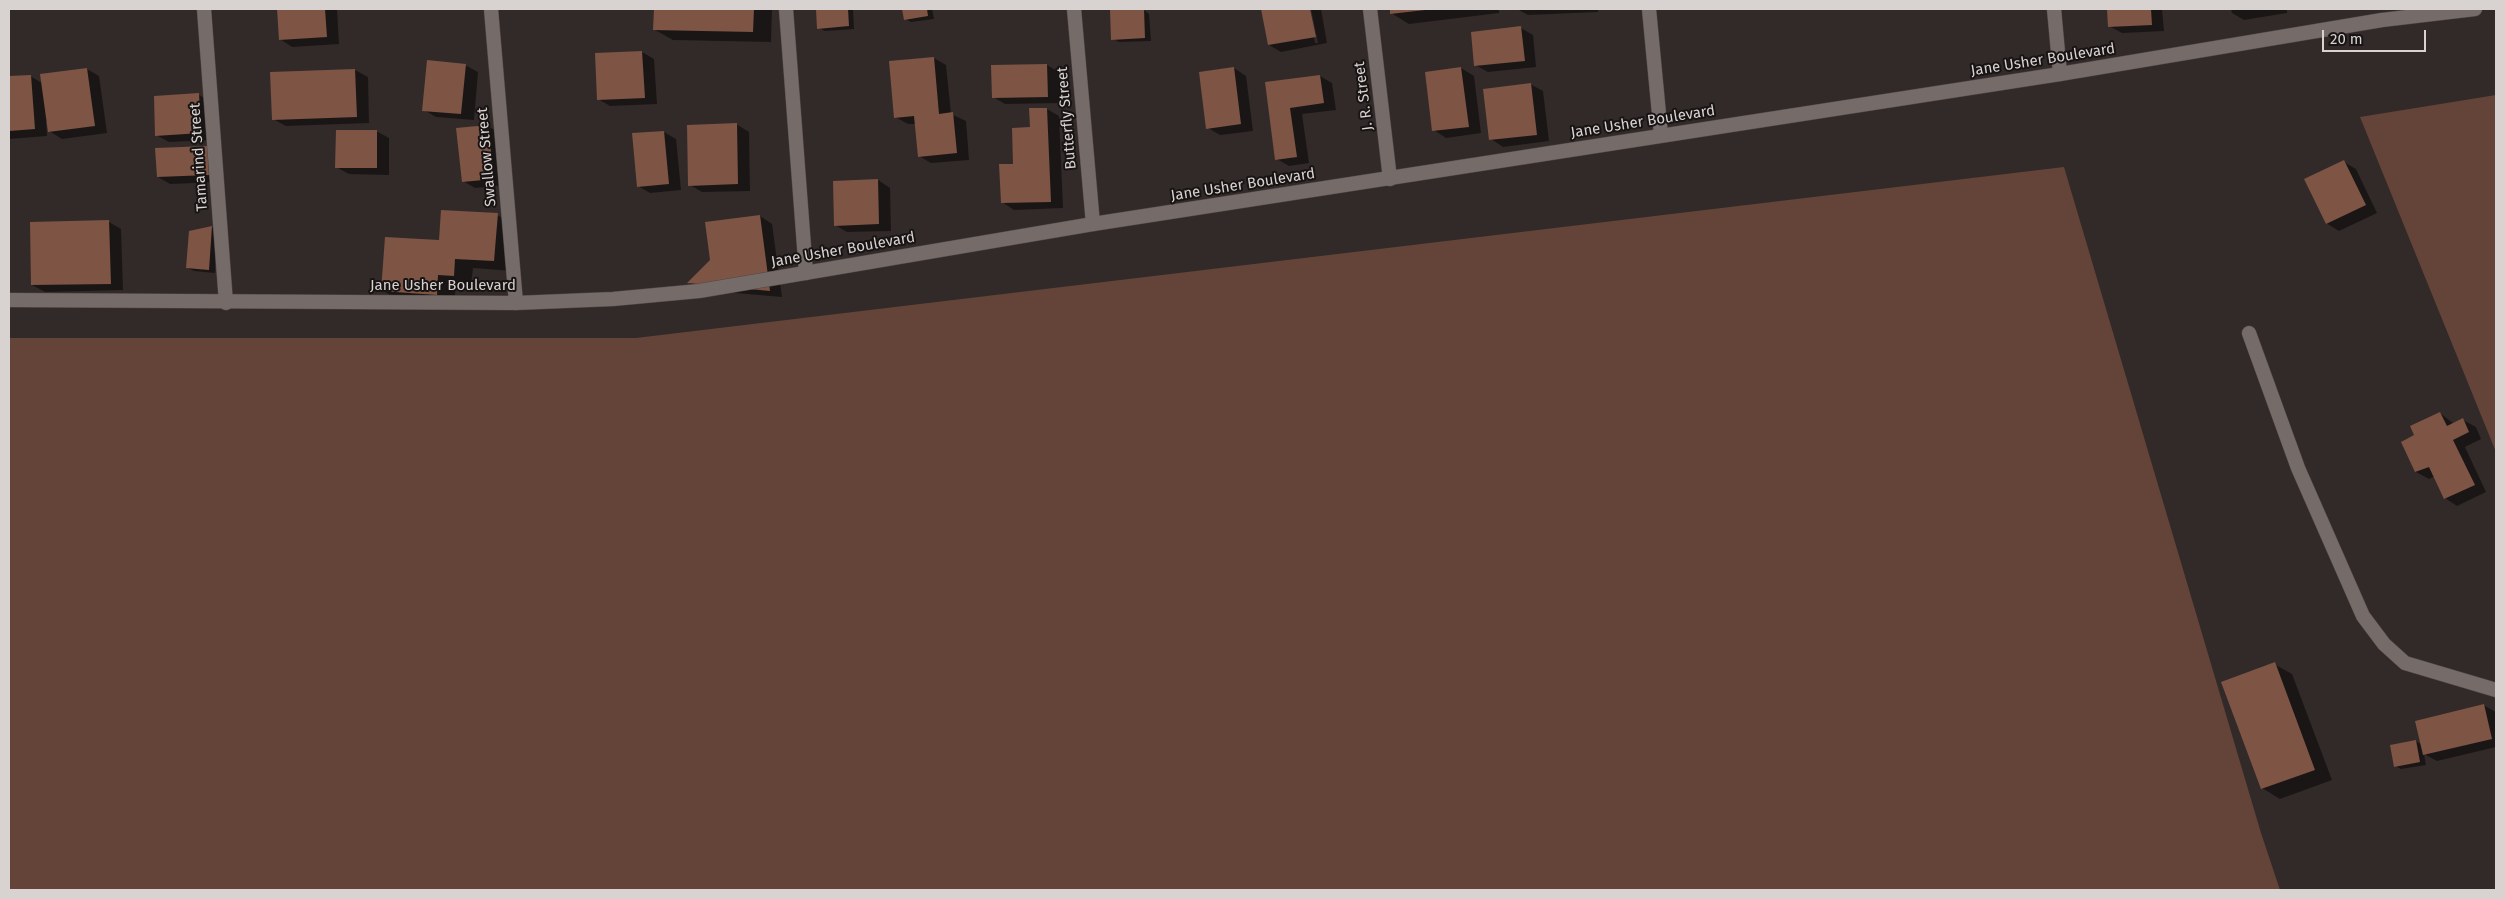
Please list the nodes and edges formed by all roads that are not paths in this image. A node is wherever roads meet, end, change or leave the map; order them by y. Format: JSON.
{"nodes":[{"id":1,"x":204,"y":9,"type":"edge"},
{"id":2,"x":491,"y":9,"type":"edge"},
{"id":3,"x":786,"y":9,"type":"edge"},
{"id":4,"x":1074,"y":9,"type":"edge"},
{"id":5,"x":1370,"y":9,"type":"edge"},
{"id":6,"x":1649,"y":9,"type":"edge"},
{"id":7,"x":2054,"y":9,"type":"edge"},
{"id":8,"x":2475,"y":9,"type":"edge"},
{"id":9,"x":2381,"y":14,"type":"edge"},
{"id":10,"x":2060,"y":74,"type":"junction"},
{"id":11,"x":1661,"y":135,"type":"junction"},
{"id":12,"x":1390,"y":179,"type":"junction"},
{"id":13,"x":1093,"y":224,"type":"junction"},
{"id":14,"x":806,"y":274,"type":"junction"},
{"id":15,"x":9,"y":300,"type":"edge"},
{"id":16,"x":226,"y":303,"type":"junction"},
{"id":17,"x":516,"y":303,"type":"junction"},
{"id":18,"x":2249,"y":333,"type":"dead end"},
{"id":19,"x":2496,"y":690,"type":"edge"}],
"edges":[{"from":1,"to":16,"type":"street","name":"Tamarind Street"},
{"from":2,"to":17,"type":"street","name":"Swallow Street"},
{"from":3,"to":14,"type":"street"},
{"from":4,"to":13,"type":"street","name":"Butterfly Street"},
{"from":5,"to":12,"type":"street","name":"J. R. Street"},
{"from":6,"to":11,"type":"street"},
{"from":7,"to":10,"type":"street"},
{"from":8,"to":9,"type":"street","name":"Jane Usher Boulevard"},
{"from":9,"to":10,"type":"street","name":"Jane Usher Boulevard"},
{"from":10,"to":11,"type":"street","name":"Jane Usher Boulevard"},
{"from":11,"to":12,"type":"street","name":"Jane Usher Boulevard"},
{"from":12,"to":13,"type":"street","name":"Jane Usher Boulevard"},
{"from":13,"to":14,"type":"street","name":"Jane Usher Boulevard"},
{"from":14,"to":17,"type":"street","name":"Jane Usher Boulevard"},
{"from":15,"to":16,"type":"street","name":"Jane Usher Boulevard"},
{"from":16,"to":17,"type":"street","name":"Jane Usher Boulevard"},
{"from":18,"to":19,"type":"street"}]}
